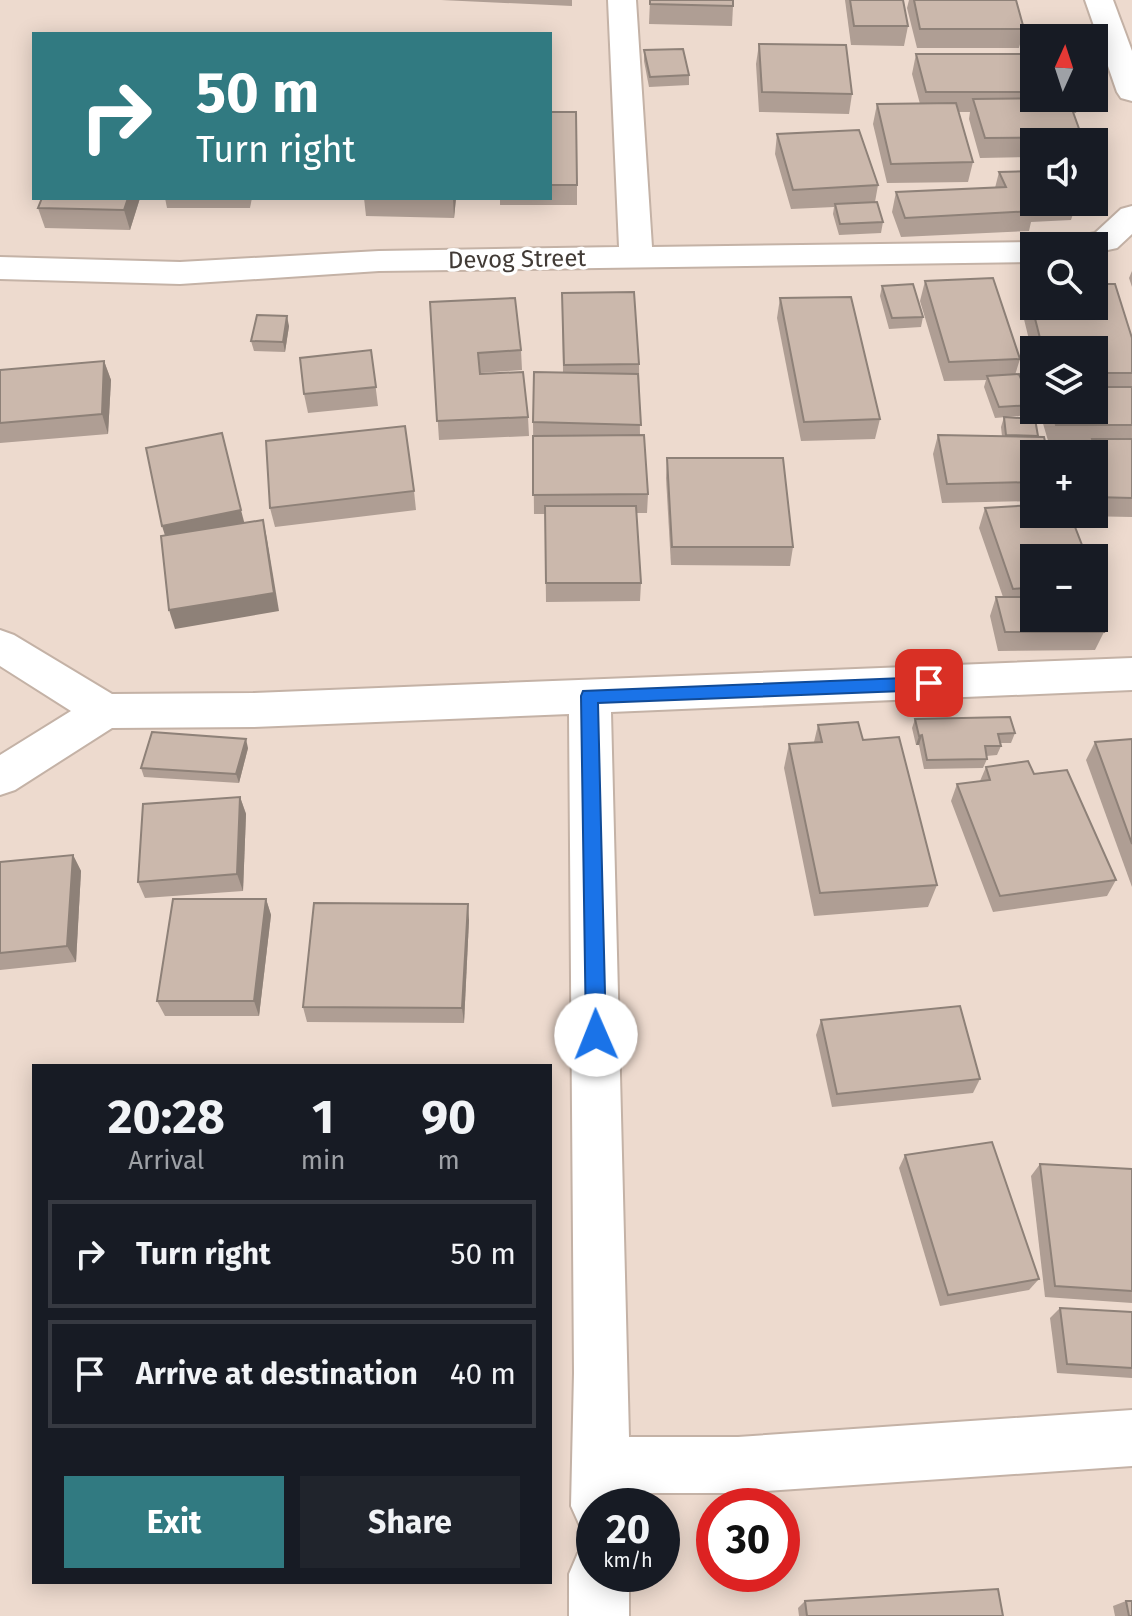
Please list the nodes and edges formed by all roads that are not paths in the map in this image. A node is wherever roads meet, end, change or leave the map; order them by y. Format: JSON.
{"nodes":[{"id":1,"x":622,"y":0,"type":"edge"},
{"id":2,"x":1099,"y":0,"type":"edge"},
{"id":3,"x":1132,"y":92,"type":"edge"},
{"id":4,"x":1132,"y":216,"type":"edge"},
{"id":5,"x":1108,"y":238,"type":"edge"},
{"id":6,"x":1020,"y":252,"type":"edge"},
{"id":7,"x":636,"y":257,"type":"junction"},
{"id":8,"x":0,"y":268,"type":"edge"},
{"id":9,"x":0,"y":646,"type":"edge"},
{"id":10,"x":1132,"y":674,"type":"edge"},
{"id":11,"x":590,"y":696,"type":"junction"},
{"id":12,"x":105,"y":711,"type":"junction"},
{"id":13,"x":0,"y":777,"type":"edge"},
{"id":14,"x":1132,"y":1438,"type":"edge"},
{"id":15,"x":600,"y":1486,"type":"edge"},
{"id":16,"x":599,"y":1592,"type":"edge"},
{"id":17,"x":599,"y":1616,"type":"edge"}],
"edges":[{"from":1,"to":7,"type":"street"},
{"from":2,"to":3,"type":"street"},
{"from":4,"to":5,"type":"street"},
{"from":6,"to":7,"type":"street","name":"Devog Street"},
{"from":7,"to":8,"type":"street","name":"Devog Street"},
{"from":9,"to":12,"type":"street"},
{"from":10,"to":11,"type":"street"},
{"from":11,"to":12,"type":"street"},
{"from":11,"to":15,"type":"street"},
{"from":12,"to":13,"type":"street"},
{"from":14,"to":15,"type":"street"},
{"from":16,"to":17,"type":"street"}]}
